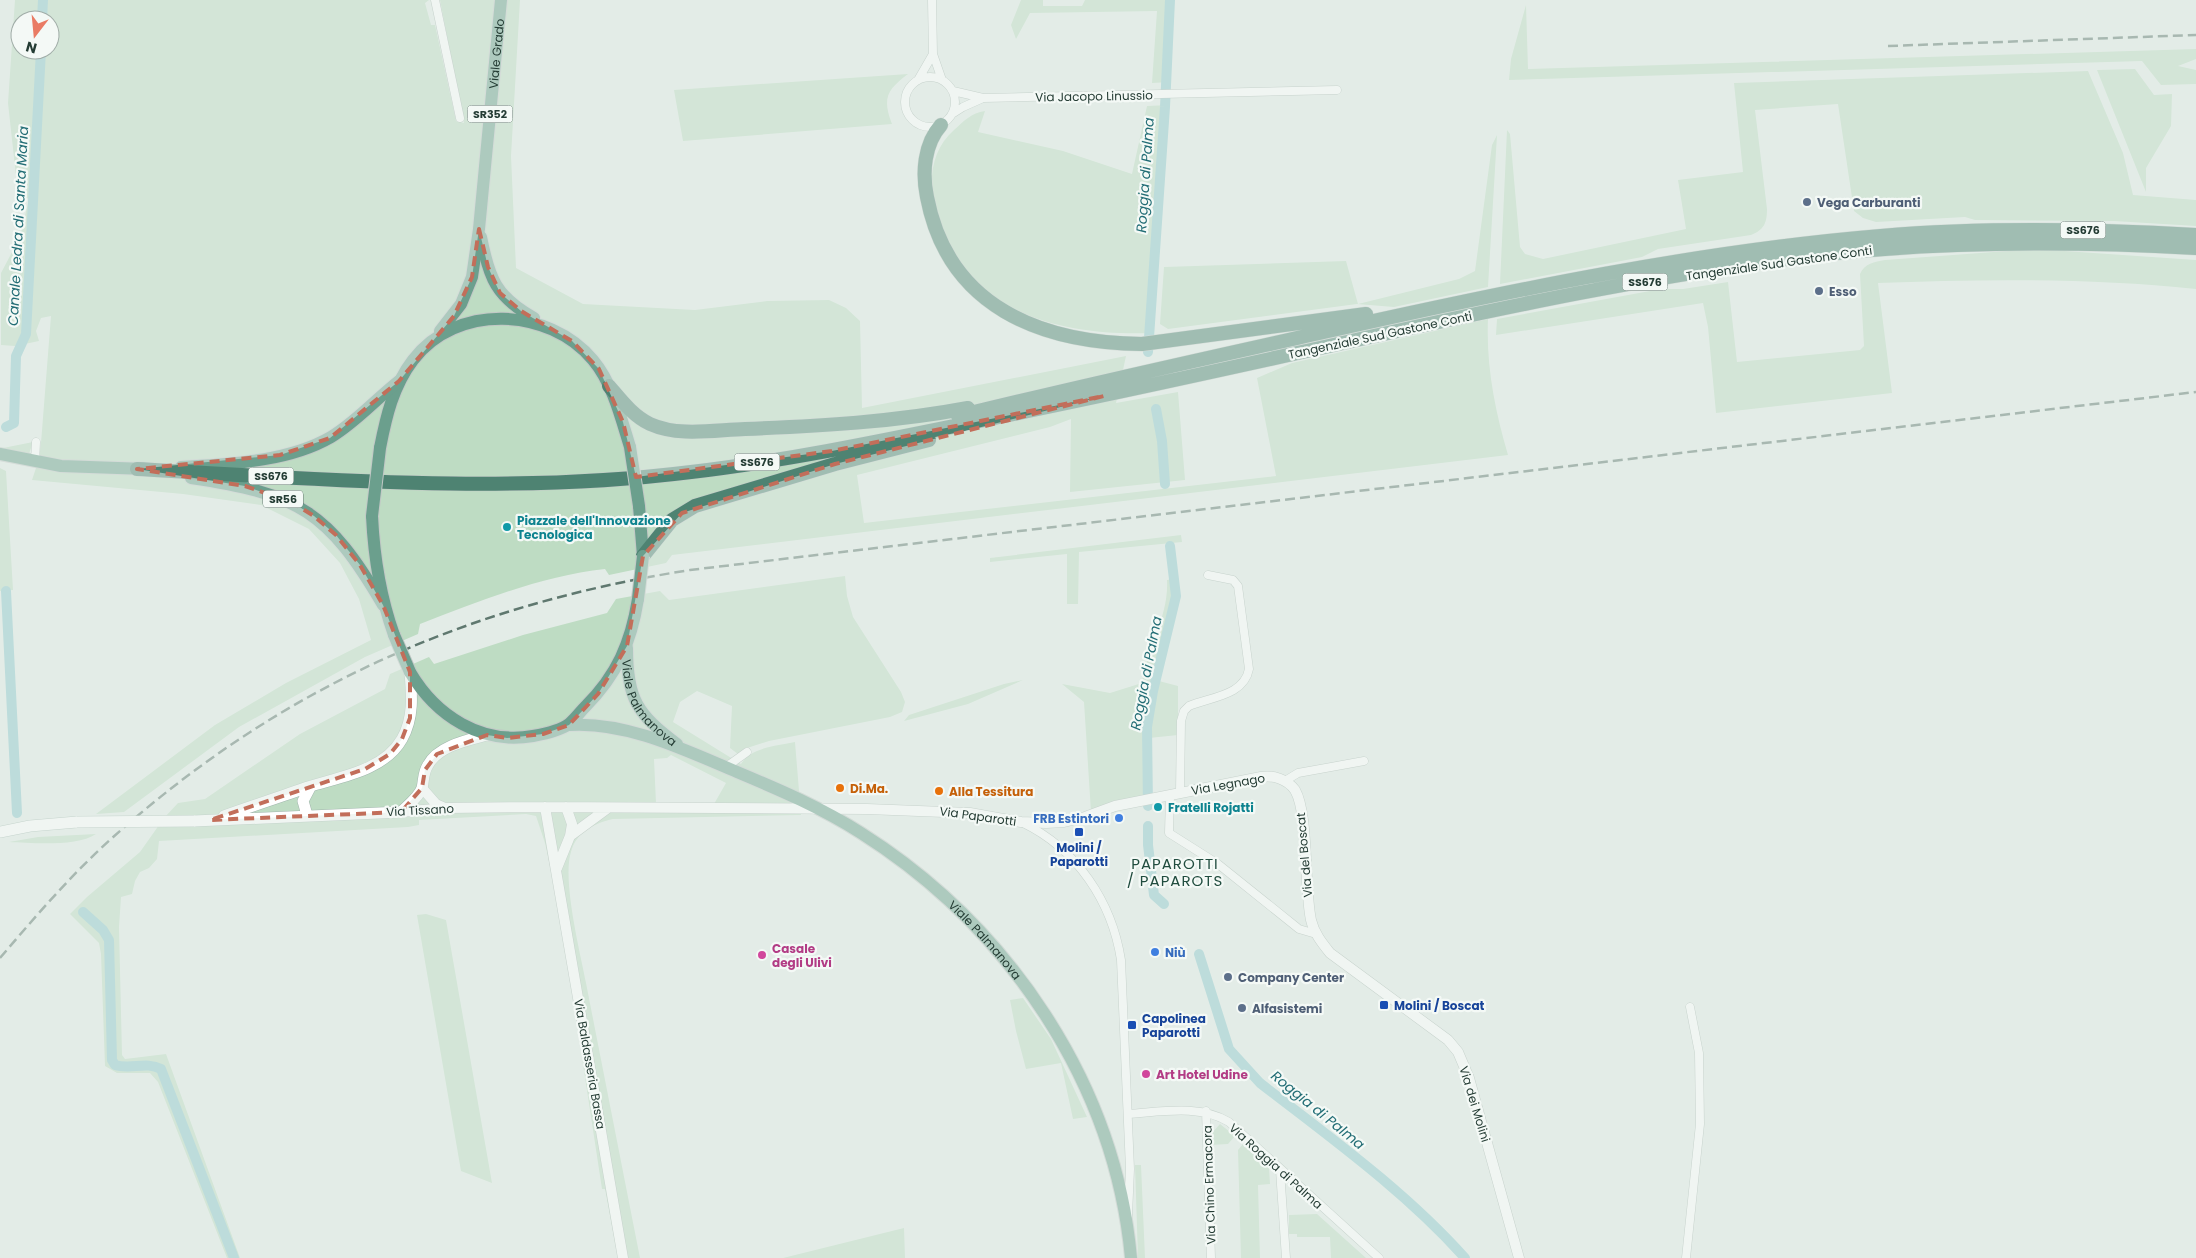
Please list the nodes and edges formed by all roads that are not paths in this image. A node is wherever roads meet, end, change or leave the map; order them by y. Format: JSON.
{"nodes":[{"id":1,"x":435,"y":0,"type":"edge"},
{"id":2,"x":501,"y":0,"type":"edge"},
{"id":3,"x":932,"y":0,"type":"edge"},
{"id":4,"x":933,"y":54,"type":"junction"},
{"id":5,"x":918,"y":80,"type":"junction"},
{"id":6,"x":942,"y":80,"type":"junction"},
{"id":7,"x":1337,"y":90,"type":"dead end"},
{"id":8,"x":953,"y":91,"type":"junction"},
{"id":9,"x":983,"y":98,"type":"junction"},
{"id":10,"x":952,"y":114,"type":"junction"},
{"id":11,"x":460,"y":118,"type":"dead end"},
{"id":12,"x":941,"y":125,"type":"junction"},
{"id":13,"x":479,"y":229,"type":"junction"},
{"id":14,"x":2196,"y":235,"type":"edge"},
{"id":15,"x":2196,"y":248,"type":"edge"},
{"id":16,"x":1460,"y":302,"type":"junction"},
{"id":17,"x":547,"y":326,"type":"junction"},
{"id":18,"x":429,"y":342,"type":"junction"},
{"id":19,"x":399,"y":380,"type":"junction"},
{"id":20,"x":609,"y":386,"type":"junction"},
{"id":21,"x":1053,"y":393,"type":"junction"},
{"id":22,"x":1104,"y":396,"type":"junction"},
{"id":23,"x":36,"y":442,"type":"dead end"},
{"id":24,"x":1,"y":455,"type":"edge"},
{"id":25,"x":35,"y":462,"type":"junction"},
{"id":26,"x":137,"y":469,"type":"junction"},
{"id":27,"x":405,"y":482,"type":"junction"},
{"id":28,"x":643,"y":556,"type":"junction"},
{"id":29,"x":1208,"y":575,"type":"dead end"},
{"id":30,"x":383,"y":605,"type":"junction"},
{"id":31,"x":628,"y":646,"type":"junction"},
{"id":32,"x":410,"y":672,"type":"junction"},
{"id":33,"x":569,"y":724,"type":"junction"},
{"id":34,"x":487,"y":735,"type":"junction"},
{"id":35,"x":688,"y":752,"type":"junction"},
{"id":36,"x":747,"y":752,"type":"dead end"},
{"id":37,"x":1364,"y":761,"type":"dead end"},
{"id":38,"x":726,"y":767,"type":"junction"},
{"id":39,"x":1285,"y":781,"type":"junction"},
{"id":40,"x":310,"y":786,"type":"junction"},
{"id":41,"x":422,"y":788,"type":"junction"},
{"id":42,"x":1175,"y":794,"type":"junction"},
{"id":43,"x":545,"y":807,"type":"junction"},
{"id":44,"x":566,"y":807,"type":"junction"},
{"id":45,"x":446,"y":808,"type":"junction"},
{"id":46,"x":608,"y":808,"type":"junction"},
{"id":47,"x":823,"y":810,"type":"junction"},
{"id":48,"x":401,"y":812,"type":"junction"},
{"id":49,"x":307,"y":815,"type":"junction"},
{"id":50,"x":210,"y":820,"type":"junction"},
{"id":51,"x":1021,"y":822,"type":"junction"},
{"id":52,"x":0,"y":832,"type":"edge"},
{"id":53,"x":570,"y":836,"type":"junction"},
{"id":54,"x":556,"y":870,"type":"junction"},
{"id":55,"x":1316,"y":934,"type":"junction"},
{"id":56,"x":1690,"y":1007,"type":"dead end"},
{"id":57,"x":1206,"y":1111,"type":"junction"},
{"id":58,"x":1128,"y":1114,"type":"junction"},
{"id":59,"x":1280,"y":1170,"type":"junction"},
{"id":60,"x":1126,"y":1223,"type":"junction"},
{"id":61,"x":623,"y":1258,"type":"edge"},
{"id":62,"x":1131,"y":1258,"type":"edge"},
{"id":63,"x":1211,"y":1258,"type":"edge"},
{"id":64,"x":1286,"y":1258,"type":"edge"},
{"id":65,"x":1379,"y":1258,"type":"edge"},
{"id":66,"x":1519,"y":1258,"type":"edge"},
{"id":67,"x":1686,"y":1258,"type":"edge"}],
"edges":[{"from":1,"to":11,"type":"street"},
{"from":2,"to":13,"type":"main road","name":"Viale Grado","number":"SR352"},
{"from":3,"to":4,"type":"street"},
{"from":4,"to":5,"type":"street"},
{"from":4,"to":6,"type":"street"},
{"from":5,"to":6,"type":"street"},
{"from":5,"to":12,"type":"street"},
{"from":6,"to":8,"type":"street"},
{"from":7,"to":9,"type":"street","name":"Via Jacopo Linussio"},
{"from":8,"to":9,"type":"street","name":"Via Jacopo Linussio"},
{"from":8,"to":10,"type":"street"},
{"from":9,"to":10,"type":"street","name":"Via Jacopo Linussio"},
{"from":10,"to":12,"type":"street","name":"Via Jacopo Linussio"},
{"from":12,"to":16,"type":"highway"},
{"from":13,"to":17,"type":"main road","name":"Viale Grado","number":"SR352"},
{"from":13,"to":18,"type":"main road","name":"Viale Grado","number":"SR352"},
{"from":14,"to":16,"type":"highway","name":"Tangenziale Sud Gastone Conti","number":"SS676"},
{"from":15,"to":22,"type":"highway","name":"Tangenziale Sud Gastone Conti","number":"SS676"},
{"from":16,"to":21,"type":"highway","name":"Tangenziale Sud Gastone Conti","number":"SS676"},
{"from":17,"to":18,"type":"main road"},
{"from":17,"to":20,"type":"main road"},
{"from":18,"to":19,"type":"main road"},
{"from":19,"to":26,"type":"main road","number":"SR56"},
{"from":19,"to":30,"type":"main road","bridge":true},
{"from":20,"to":21,"type":"highway"},
{"from":20,"to":28,"type":"main road","bridge":true},
{"from":21,"to":27,"type":"highway","number":"SS676"},
{"from":22,"to":27,"type":"highway","number":"SS676"},
{"from":22,"to":28,"type":"highway"},
{"from":23,"to":25,"type":"street"},
{"from":24,"to":25,"type":"main road","number":"SR56"},
{"from":25,"to":26,"type":"main road","number":"SR56"},
{"from":26,"to":27,"type":"highway","number":"SS676"},
{"from":26,"to":30,"type":"main road","number":"SR56"},
{"from":28,"to":31,"type":"main road","bridge":true},
{"from":29,"to":42,"type":"street"},
{"from":30,"to":32,"type":"main road","bridge":true},
{"from":31,"to":33,"type":"main road"},
{"from":31,"to":35,"type":"main road","name":"Viale Palmanova"},
{"from":32,"to":34,"type":"main road"},
{"from":32,"to":40,"type":"main road"},
{"from":33,"to":34,"type":"main road"},
{"from":33,"to":35,"type":"main road","name":"Viale Palmanova"},
{"from":34,"to":41,"type":"main road"},
{"from":35,"to":38,"type":"main road","name":"Viale Palmanova"},
{"from":36,"to":38,"type":"street"},
{"from":37,"to":39,"type":"street"},
{"from":38,"to":47,"type":"main road","name":"Viale Palmanova"},
{"from":39,"to":42,"type":"street","name":"Via Legnago"},
{"from":39,"to":55,"type":"street","name":"Via del Boscat"},
{"from":40,"to":49,"type":"main road"},
{"from":40,"to":50,"type":"main road"},
{"from":41,"to":45,"type":"street"},
{"from":41,"to":48,"type":"main road"},
{"from":42,"to":51,"type":"street"},
{"from":42,"to":55,"type":"street","name":"Via dei Molini"},
{"from":43,"to":44,"type":"street","name":"Via Tissano"},
{"from":43,"to":45,"type":"street","name":"Via Tissano"},
{"from":43,"to":54,"type":"street","name":"Via Baldasseria Bassa"},
{"from":44,"to":46,"type":"street","name":"Via Tissano"},
{"from":44,"to":53,"type":"street"},
{"from":45,"to":48,"type":"street","name":"Via Tissano"},
{"from":46,"to":47,"type":"street","name":"Via Tissano"},
{"from":46,"to":53,"type":"street"},
{"from":47,"to":51,"type":"street","name":"Via Paparotti"},
{"from":47,"to":60,"type":"main road","name":"Viale Palmanova"},
{"from":48,"to":49,"type":"main road","name":"Via Tissano"},
{"from":49,"to":50,"type":"main road","name":"Via Tissano"},
{"from":50,"to":52,"type":"main road","name":"Via Tissano","bridge":true},
{"from":51,"to":58,"type":"street","name":"Via Paparotti"},
{"from":53,"to":54,"type":"street"},
{"from":54,"to":61,"type":"street","name":"Via Baldasseria Bassa"},
{"from":55,"to":66,"type":"street","name":"Via dei Molini"},
{"from":56,"to":67,"type":"street"},
{"from":57,"to":58,"type":"street","name":"Via Roggia di Palma"},
{"from":57,"to":59,"type":"street","name":"Via Roggia di Palma"},
{"from":57,"to":63,"type":"street","name":"Via Chino Ermacora"},
{"from":58,"to":60,"type":"street","name":"Via Paparotti"},
{"from":59,"to":64,"type":"street"},
{"from":59,"to":65,"type":"street","name":"Via Roggia di Palma"},
{"from":60,"to":62,"type":"main road","name":"Viale Palmanova"}]}
